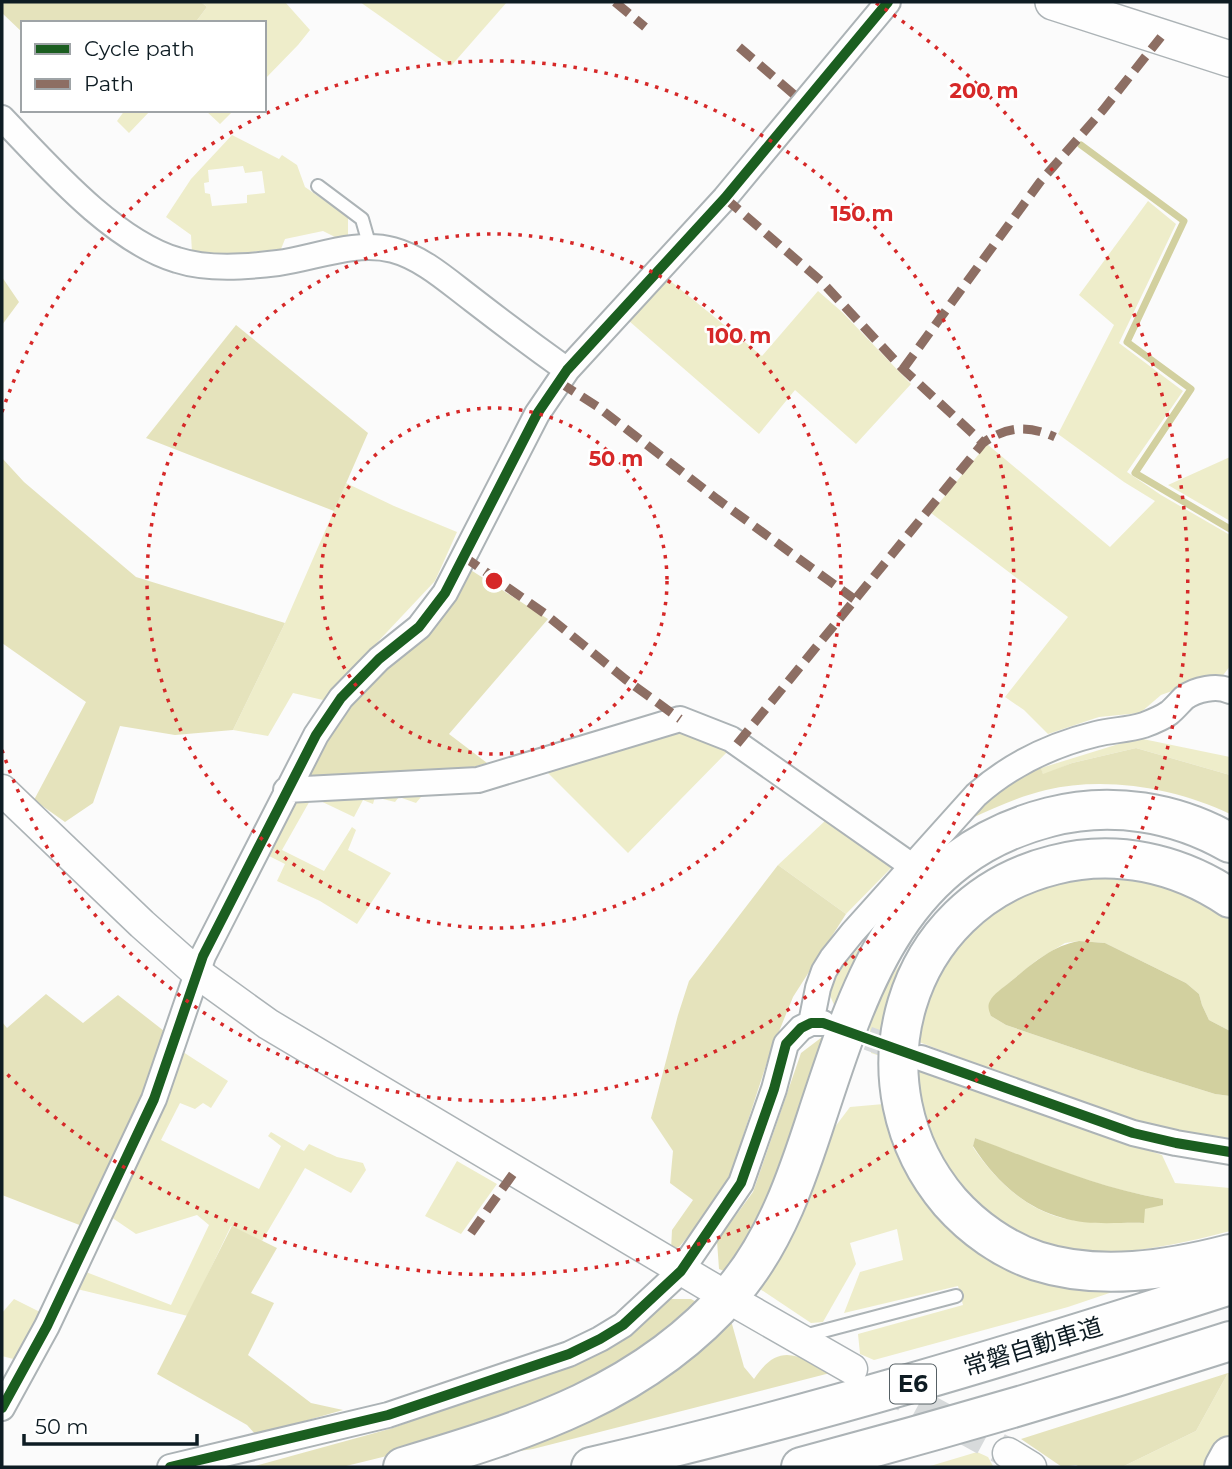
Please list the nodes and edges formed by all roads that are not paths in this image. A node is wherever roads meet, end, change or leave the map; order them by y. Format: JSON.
{"nodes":[{"id":1,"x":888,"y":2,"type":"edge"},
{"id":2,"x":1053,"y":2,"type":"edge"},
{"id":3,"x":1230,"y":59,"type":"edge"},
{"id":4,"x":2,"y":118,"type":"edge"},
{"id":5,"x":318,"y":186,"type":"dead end"},
{"id":6,"x":370,"y":247,"type":"junction"},
{"id":7,"x":567,"y":370,"type":"junction"},
{"id":8,"x":1230,"y":691,"type":"edge"},
{"id":9,"x":2,"y":790,"type":"edge"},
{"id":10,"x":286,"y":790,"type":"junction"},
{"id":11,"x":1230,"y":843,"type":"edge"},
{"id":12,"x":912,"y":866,"type":"junction"},
{"id":13,"x":1230,"y":898,"type":"edge"},
{"id":14,"x":196,"y":972,"type":"junction"},
{"id":15,"x":921,"y":1058,"type":"tunnel mouth"},
{"id":16,"x":1230,"y":1152,"type":"edge"},
{"id":17,"x":1230,"y":1254,"type":"edge"},
{"id":18,"x":681,"y":1271,"type":"junction"},
{"id":19,"x":1230,"y":1285,"type":"edge"},
{"id":20,"x":712,"y":1288,"type":"dead end"},
{"id":21,"x":956,"y":1296,"type":"dead end"},
{"id":22,"x":742,"y":1306,"type":"dead end"},
{"id":23,"x":797,"y":1338,"type":"junction"},
{"id":24,"x":1230,"y":1341,"type":"edge"},
{"id":25,"x":852,"y":1369,"type":"tunnel mouth"},
{"id":26,"x":2,"y":1408,"type":"edge"},
{"id":27,"x":1230,"y":1456,"type":"edge"},
{"id":28,"x":170,"y":1467,"type":"edge"},
{"id":29,"x":403,"y":1467,"type":"edge"},
{"id":30,"x":591,"y":1467,"type":"edge"},
{"id":31,"x":801,"y":1467,"type":"edge"},
{"id":32,"x":1224,"y":1467,"type":"edge"}],
"edges":[{"from":1,"to":7,"type":"street"},
{"from":2,"to":3,"type":"main road"},
{"from":4,"to":6,"type":"street"},
{"from":5,"to":6,"type":"lane"},
{"from":6,"to":7,"type":"street"},
{"from":7,"to":10,"type":"street"},
{"from":8,"to":12,"type":"street"},
{"from":9,"to":14,"type":"street"},
{"from":10,"to":12,"type":"street"},
{"from":10,"to":14,"type":"street"},
{"from":11,"to":29,"type":"highway"},
{"from":12,"to":18,"type":"street"},
{"from":13,"to":17,"type":"highway"},
{"from":14,"to":18,"type":"street"},
{"from":14,"to":26,"type":"street"},
{"from":15,"to":16,"type":"street"},
{"from":18,"to":20,"type":"street"},
{"from":18,"to":28,"type":"street"},
{"from":19,"to":30,"type":"highway","name":"常磐自動車道","number":"E6"},
{"from":21,"to":23,"type":"lane"},
{"from":22,"to":23,"type":"street"},
{"from":23,"to":25,"type":"street"},
{"from":24,"to":31,"type":"highway","number":"E6"},
{"from":27,"to":32,"type":"highway"}]}
